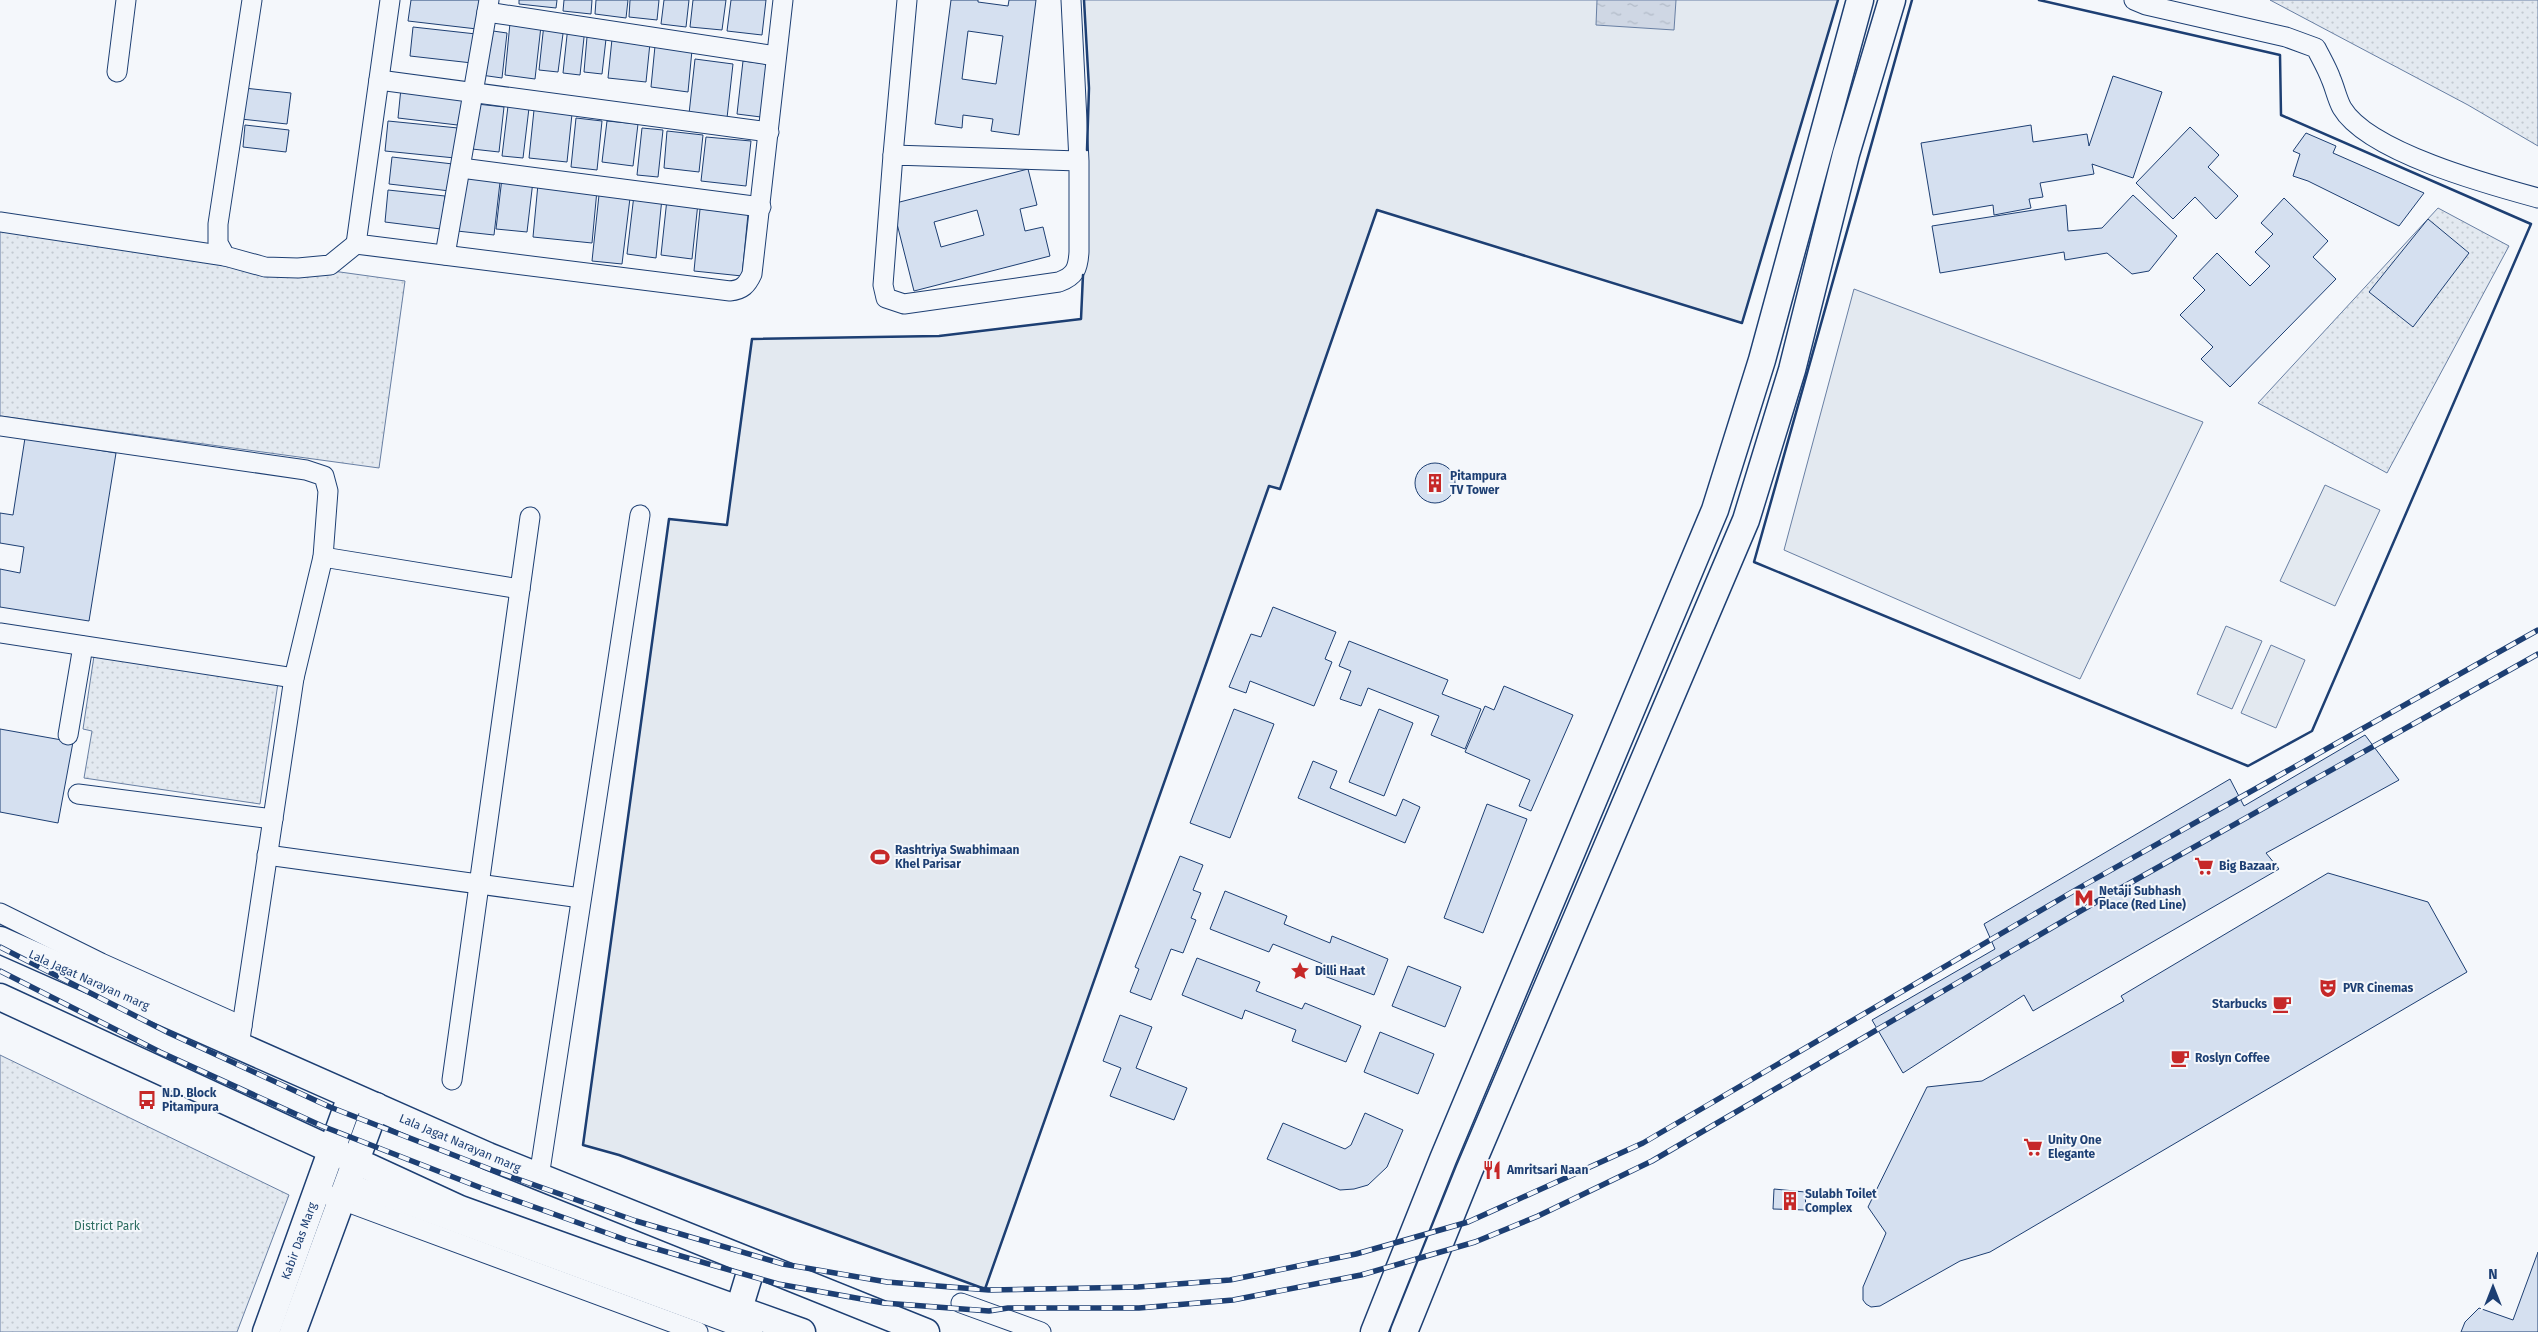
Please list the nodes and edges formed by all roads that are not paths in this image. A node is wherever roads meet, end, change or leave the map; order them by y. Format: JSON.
{"nodes":[{"id":1,"x":126,"y":0,"type":"edge"},
{"id":2,"x":252,"y":0,"type":"edge"},
{"id":3,"x":390,"y":0,"type":"edge"},
{"id":4,"x":783,"y":0,"type":"edge"},
{"id":5,"x":907,"y":0,"type":"edge"},
{"id":6,"x":1071,"y":0,"type":"edge"},
{"id":7,"x":1860,"y":0,"type":"edge"},
{"id":8,"x":1892,"y":0,"type":"edge"},
{"id":9,"x":2134,"y":0,"type":"edge"},
{"id":10,"x":488,"y":6,"type":"edge"},
{"id":11,"x":776,"y":56,"type":"junction"},
{"id":12,"x":117,"y":72,"type":"dead end"},
{"id":13,"x":379,"y":80,"type":"junction"},
{"id":14,"x":472,"y":93,"type":"junction"},
{"id":15,"x":769,"y":132,"type":"junction"},
{"id":16,"x":1820,"y":148,"type":"junction"},
{"id":17,"x":1846,"y":154,"type":"junction"},
{"id":18,"x":892,"y":155,"type":"junction"},
{"id":19,"x":1079,"y":161,"type":"junction"},
{"id":20,"x":461,"y":168,"type":"junction"},
{"id":21,"x":2538,"y":198,"type":"edge"},
{"id":22,"x":762,"y":207,"type":"junction"},
{"id":23,"x":0,"y":222,"type":"edge"},
{"id":24,"x":356,"y":244,"type":"junction"},
{"id":25,"x":445,"y":255,"type":"junction"},
{"id":26,"x":225,"y":256,"type":"junction"},
{"id":27,"x":0,"y":426,"type":"edge"},
{"id":28,"x":530,"y":516,"type":"dead end"},
{"id":29,"x":640,"y":516,"type":"dead end"},
{"id":30,"x":323,"y":557,"type":"junction"},
{"id":31,"x":520,"y":589,"type":"junction"},
{"id":32,"x":0,"y":633,"type":"edge"},
{"id":33,"x":83,"y":646,"type":"junction"},
{"id":34,"x":294,"y":678,"type":"junction"},
{"id":35,"x":1646,"y":679,"type":"junction"},
{"id":36,"x":1674,"y":690,"type":"junction"},
{"id":37,"x":68,"y":735,"type":"dead end"},
{"id":38,"x":78,"y":794,"type":"dead end"},
{"id":39,"x":273,"y":819,"type":"junction"},
{"id":40,"x":267,"y":855,"type":"junction"},
{"id":41,"x":479,"y":884,"type":"junction"},
{"id":42,"x":581,"y":898,"type":"junction"},
{"id":43,"x":0,"y":913,"type":"edge"},
{"id":44,"x":0,"y":940,"type":"edge"},
{"id":45,"x":0,"y":997,"type":"edge"},
{"id":46,"x":241,"y":1036,"type":"junction"},
{"id":47,"x":452,"y":1080,"type":"dead end"},
{"id":48,"x":351,"y":1096,"type":"junction"},
{"id":49,"x":376,"y":1106,"type":"junction"},
{"id":50,"x":331,"y":1150,"type":"junction"},
{"id":51,"x":540,"y":1177,"type":"junction"},
{"id":52,"x":348,"y":1181,"type":"junction"},
{"id":53,"x":317,"y":1190,"type":"junction"},
{"id":54,"x":753,"y":1263,"type":"junction"},
{"id":55,"x":961,"y":1303,"type":"dead end"},
{"id":56,"x":739,"y":1309,"type":"junction"},
{"id":57,"x":266,"y":1332,"type":"edge"},
{"id":58,"x":293,"y":1332,"type":"edge"},
{"id":59,"x":698,"y":1332,"type":"edge"},
{"id":60,"x":753,"y":1332,"type":"edge"},
{"id":61,"x":802,"y":1332,"type":"edge"},
{"id":62,"x":926,"y":1332,"type":"edge"},
{"id":63,"x":1041,"y":1332,"type":"edge"},
{"id":64,"x":1374,"y":1332,"type":"edge"},
{"id":65,"x":1404,"y":1332,"type":"edge"}],
"edges":[{"from":1,"to":12,"type":"street"},
{"from":2,"to":26,"type":"street"},
{"from":3,"to":13,"type":"street"},
{"from":4,"to":11,"type":"street"},
{"from":5,"to":18,"type":"street"},
{"from":6,"to":19,"type":"street"},
{"from":7,"to":16,"type":"street"},
{"from":8,"to":17,"type":"street"},
{"from":9,"to":21,"type":"street"},
{"from":10,"to":11,"type":"street"},
{"from":10,"to":14,"type":"street"},
{"from":11,"to":15,"type":"street"},
{"from":13,"to":14,"type":"street"},
{"from":13,"to":24,"type":"street"},
{"from":14,"to":15,"type":"street"},
{"from":14,"to":20,"type":"street"},
{"from":15,"to":22,"type":"street"},
{"from":16,"to":17,"type":"street"},
{"from":16,"to":35,"type":"street"},
{"from":17,"to":36,"type":"street"},
{"from":18,"to":19,"type":"street"},
{"from":18,"to":19,"type":"street"},
{"from":20,"to":22,"type":"street"},
{"from":20,"to":25,"type":"street"},
{"from":22,"to":25,"type":"street"},
{"from":23,"to":26,"type":"street"},
{"from":24,"to":25,"type":"street"},
{"from":24,"to":26,"type":"street"},
{"from":27,"to":30,"type":"street"},
{"from":28,"to":31,"type":"street"},
{"from":29,"to":42,"type":"street"},
{"from":30,"to":31,"type":"street"},
{"from":30,"to":34,"type":"street"},
{"from":31,"to":41,"type":"street"},
{"from":32,"to":33,"type":"street"},
{"from":33,"to":34,"type":"street"},
{"from":33,"to":37,"type":"street"},
{"from":34,"to":39,"type":"street"},
{"from":35,"to":36,"type":"street"},
{"from":35,"to":64,"type":"street"},
{"from":36,"to":65,"type":"street"},
{"from":38,"to":39,"type":"street"},
{"from":39,"to":40,"type":"street"},
{"from":40,"to":41,"type":"street"},
{"from":40,"to":46,"type":"street"},
{"from":41,"to":42,"type":"street"},
{"from":41,"to":47,"type":"street"},
{"from":42,"to":51,"type":"street"},
{"from":43,"to":46,"type":"street"},
{"from":44,"to":46,"type":"street","name":"Lala Jagat Narayan marg"},
{"from":45,"to":50,"type":"street"},
{"from":46,"to":48,"type":"street","name":"Lala Jagat Narayan marg"},
{"from":48,"to":49,"type":"street","name":"Lala Jagat Narayan marg"},
{"from":48,"to":50,"type":"street","name":"Kabir Das Marg"},
{"from":49,"to":51,"type":"street","name":"Lala Jagat Narayan marg"},
{"from":49,"to":52,"type":"street","name":"Kabir Das Marg"},
{"from":50,"to":52,"type":"street"},
{"from":50,"to":53,"type":"street","name":"Kabir Das Marg"},
{"from":51,"to":54,"type":"street","name":"Lala Jagat Narayan marg"},
{"from":52,"to":53,"type":"street"},
{"from":52,"to":56,"type":"street"},
{"from":52,"to":58,"type":"street","name":"Kabir Das Marg"},
{"from":52,"to":59,"type":"street"},
{"from":52,"to":60,"type":"street"},
{"from":53,"to":57,"type":"street","name":"Kabir Das Marg"},
{"from":54,"to":56,"type":"street"},
{"from":54,"to":62,"type":"street","name":"Lala Jagat Narayan marg"},
{"from":55,"to":63,"type":"street"},
{"from":56,"to":61,"type":"street"}]}
